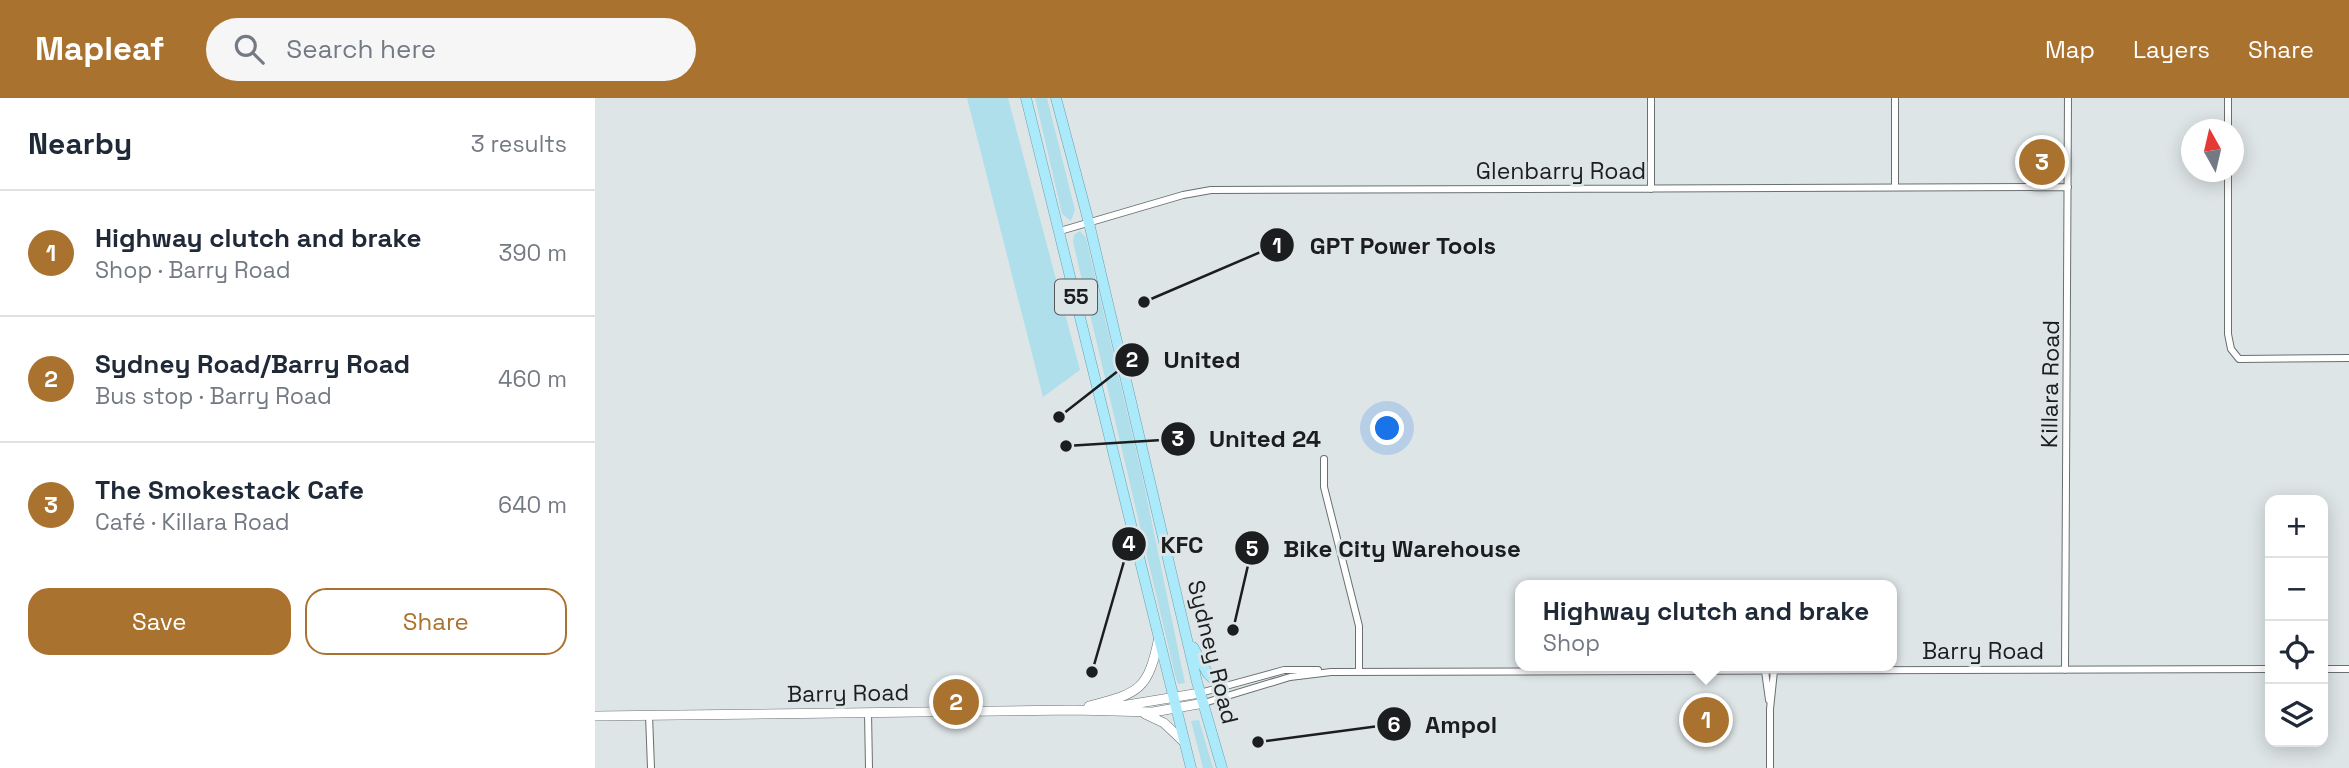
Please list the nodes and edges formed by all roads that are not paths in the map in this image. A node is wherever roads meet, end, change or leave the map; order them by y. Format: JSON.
{"nodes":[{"id":1,"x":1025,"y":98,"type":"edge"},
{"id":2,"x":1056,"y":98,"type":"edge"},
{"id":3,"x":1651,"y":98,"type":"edge"},
{"id":4,"x":1895,"y":98,"type":"edge"},
{"id":5,"x":2068,"y":98,"type":"edge"},
{"id":6,"x":2228,"y":98,"type":"edge"},
{"id":7,"x":2228,"y":119,"type":"edge"},
{"id":8,"x":2228,"y":182,"type":"edge"},
{"id":9,"x":1895,"y":187,"type":"junction"},
{"id":10,"x":2068,"y":187,"type":"junction"},
{"id":11,"x":1651,"y":189,"type":"junction"},
{"id":12,"x":1089,"y":223,"type":"junction"},
{"id":13,"x":1060,"y":231,"type":"junction"},
{"id":14,"x":2349,"y":358,"type":"edge"},
{"id":15,"x":1324,"y":459,"type":"dead end"},
{"id":16,"x":1186,"y":634,"type":"junction"},
{"id":17,"x":1159,"y":636,"type":"junction"},
{"id":18,"x":2265,"y":669,"type":"edge"},
{"id":19,"x":2328,"y":669,"type":"edge"},
{"id":20,"x":2349,"y":669,"type":"edge"},
{"id":21,"x":2065,"y":670,"type":"junction"},
{"id":22,"x":1765,"y":671,"type":"junction"},
{"id":23,"x":1774,"y":671,"type":"joint"},
{"id":24,"x":1897,"y":671,"type":"edge"},
{"id":25,"x":1331,"y":672,"type":"junction"},
{"id":26,"x":1359,"y":673,"type":"junction"},
{"id":27,"x":1221,"y":687,"type":"junction"},
{"id":28,"x":1174,"y":698,"type":"junction"},
{"id":29,"x":1202,"y":698,"type":"junction"},
{"id":30,"x":1177,"y":709,"type":"junction"},
{"id":31,"x":1770,"y":709,"type":"junction"},
{"id":32,"x":1074,"y":710,"type":"junction"},
{"id":33,"x":1101,"y":710,"type":"junction"},
{"id":34,"x":868,"y":712,"type":"junction"},
{"id":35,"x":1143,"y":713,"type":"junction"},
{"id":36,"x":649,"y":715,"type":"junction"},
{"id":37,"x":595,"y":716,"type":"edge"},
{"id":38,"x":1185,"y":743,"type":"junction"},
{"id":39,"x":651,"y":768,"type":"edge"},
{"id":40,"x":869,"y":768,"type":"edge"},
{"id":41,"x":1191,"y":768,"type":"edge"},
{"id":42,"x":1222,"y":768,"type":"edge"},
{"id":43,"x":1770,"y":768,"type":"edge"}],
"edges":[{"from":1,"to":13,"type":"highway","number":"55"},
{"from":2,"to":12,"type":"highway","name":"Sydney Road","number":"55"},
{"from":3,"to":11,"type":"street"},
{"from":4,"to":9,"type":"street"},
{"from":5,"to":10,"type":"street","name":"Killara Road"},
{"from":6,"to":7,"type":"street"},
{"from":8,"to":14,"type":"street"},
{"from":9,"to":10,"type":"street","name":"Glenbarry Road"},
{"from":9,"to":11,"type":"street","name":"Glenbarry Road"},
{"from":10,"to":21,"type":"street","name":"Killara Road"},
{"from":11,"to":12,"type":"street","name":"Glenbarry Road"},
{"from":12,"to":13,"type":"street","name":"Glenbarry Road"},
{"from":12,"to":16,"type":"highway","name":"Sydney Road","number":"55"},
{"from":13,"to":17,"type":"highway","number":"55"},
{"from":15,"to":26,"type":"street"},
{"from":16,"to":27,"type":"highway"},
{"from":16,"to":29,"type":"highway","name":"Sydney Road","number":"55"},
{"from":17,"to":28,"type":"highway","number":"55"},
{"from":17,"to":32,"type":"main road"},
{"from":18,"to":21,"type":"street","name":"Barry Road"},
{"from":19,"to":20,"type":"street"},
{"from":21,"to":24,"type":"street","name":"Barry Road"},
{"from":22,"to":23,"type":"street","name":"Barry Road"},
{"from":22,"to":26,"type":"street","name":"Barry Road"},
{"from":22,"to":31,"type":"street"},
{"from":23,"to":31,"type":"street"},
{"from":25,"to":26,"type":"street","name":"Barry Road"},
{"from":25,"to":27,"type":"street","name":"Barry Road"},
{"from":25,"to":29,"type":"street","name":"Barry Road"},
{"from":27,"to":29,"type":"street","name":"Barry Road"},
{"from":28,"to":29,"type":"main road","name":"Barry Road"},
{"from":28,"to":30,"type":"highway","number":"55"},
{"from":28,"to":33,"type":"main road","name":"Barry Road"},
{"from":29,"to":30,"type":"main road","name":"Barry Road"},
{"from":29,"to":42,"type":"highway","name":"Sydney Road","number":"55"},
{"from":30,"to":35,"type":"main road","name":"Barry Road"},
{"from":30,"to":38,"type":"highway","number":"55"},
{"from":31,"to":43,"type":"street"},
{"from":32,"to":33,"type":"main road","name":"Barry Road"},
{"from":32,"to":34,"type":"main road","name":"Barry Road"},
{"from":33,"to":35,"type":"main road","name":"Barry Road"},
{"from":34,"to":36,"type":"main road","name":"Barry Road"},
{"from":34,"to":40,"type":"street"},
{"from":35,"to":38,"type":"main road"},
{"from":36,"to":37,"type":"main road","name":"Barry Road"},
{"from":36,"to":39,"type":"street"},
{"from":38,"to":41,"type":"highway","number":"55"}]}
